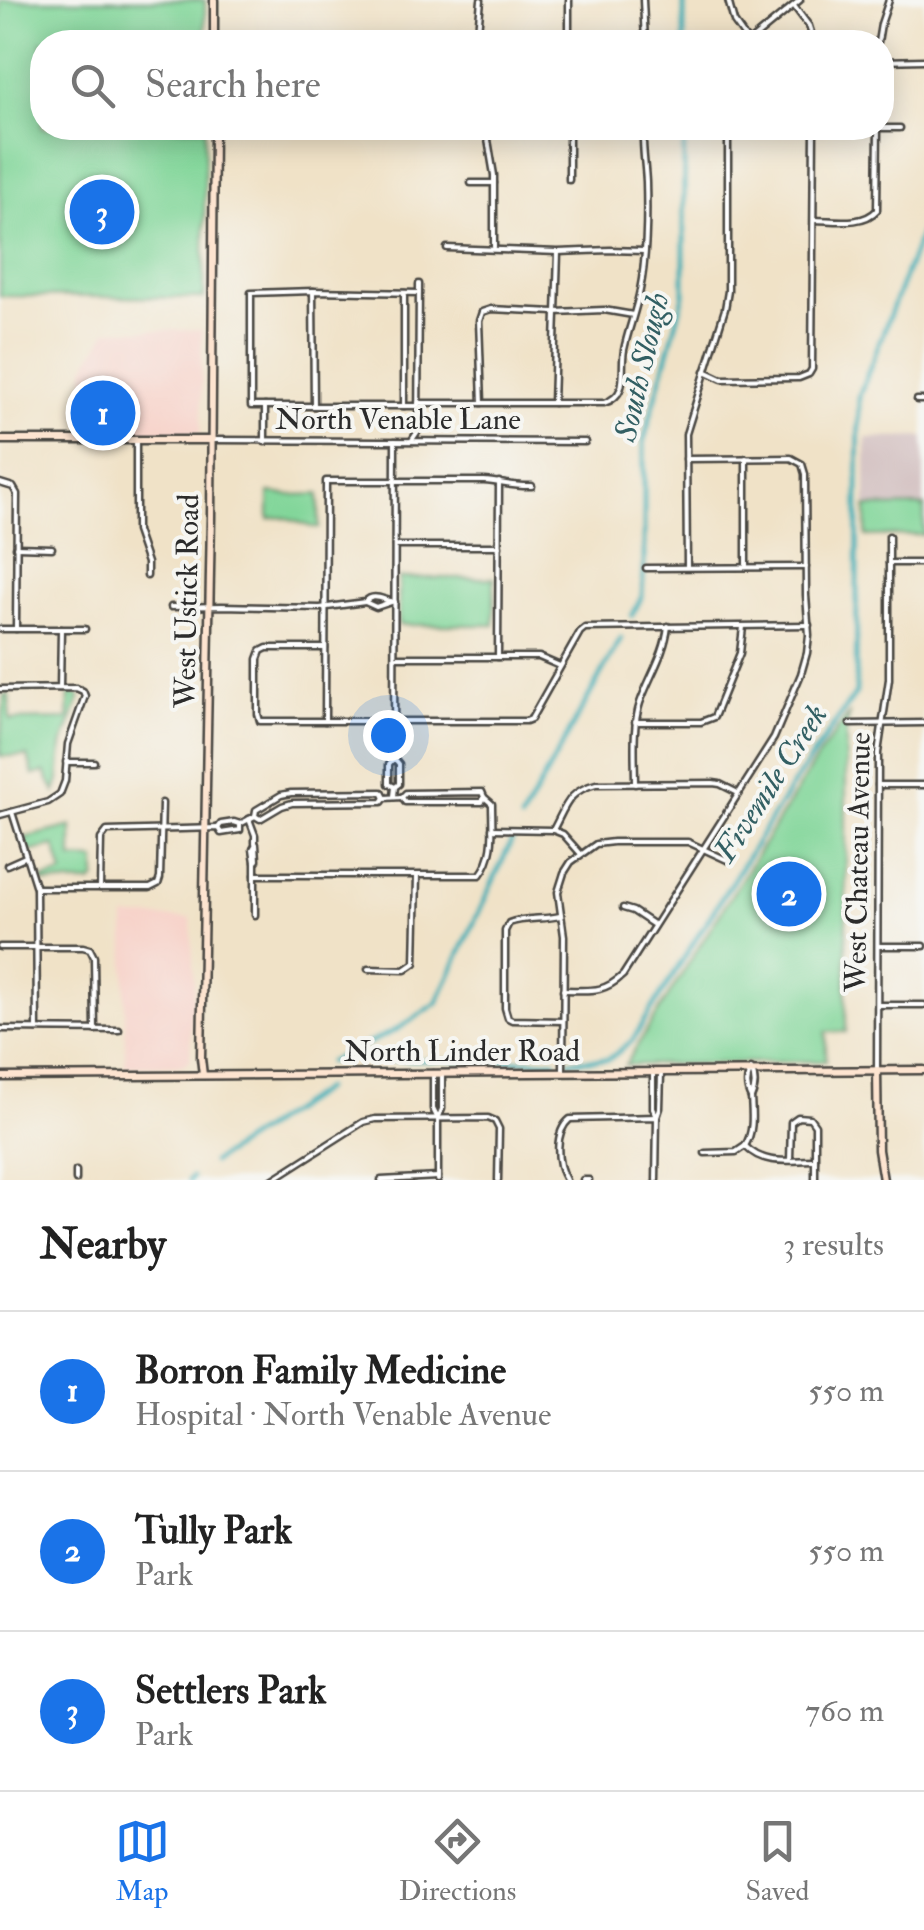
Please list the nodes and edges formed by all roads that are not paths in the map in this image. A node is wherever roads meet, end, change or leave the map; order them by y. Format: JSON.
{"nodes":[{"id":1,"x":214,"y":0,"type":"edge"},
{"id":2,"x":481,"y":0,"type":"edge"},
{"id":3,"x":569,"y":0,"type":"edge"},
{"id":4,"x":644,"y":0,"type":"edge"},
{"id":5,"x":728,"y":0,"type":"edge"},
{"id":6,"x":800,"y":0,"type":"edge"},
{"id":7,"x":890,"y":0,"type":"edge"},
{"id":8,"x":794,"y":6,"type":"junction"},
{"id":9,"x":214,"y":30,"type":"edge"},
{"id":10,"x":478,"y":30,"type":"edge"},
{"id":11,"x":569,"y":30,"type":"edge"},
{"id":12,"x":645,"y":30,"type":"edge"},
{"id":13,"x":740,"y":30,"type":"edge"},
{"id":14,"x":763,"y":30,"type":"edge"},
{"id":15,"x":810,"y":30,"type":"edge"},
{"id":16,"x":880,"y":30,"type":"edge"},
{"id":17,"x":924,"y":60,"type":"edge"},
{"id":18,"x":894,"y":61,"type":"edge"},
{"id":19,"x":894,"y":128,"type":"edge"},
{"id":20,"x":900,"y":128,"type":"dead end"},
{"id":21,"x":214,"y":140,"type":"edge"},
{"id":22,"x":488,"y":140,"type":"edge"},
{"id":23,"x":568,"y":140,"type":"edge"},
{"id":24,"x":642,"y":140,"type":"edge"},
{"id":25,"x":728,"y":140,"type":"edge"},
{"id":26,"x":814,"y":140,"type":"edge"},
{"id":27,"x":878,"y":140,"type":"edge"},
{"id":28,"x":568,"y":180,"type":"dead end"},
{"id":29,"x":494,"y":183,"type":"junction"},
{"id":30,"x":471,"y":184,"type":"dead end"},
{"id":31,"x":814,"y":220,"type":"junction"},
{"id":32,"x":447,"y":248,"type":"dead end"},
{"id":33,"x":494,"y":248,"type":"junction"},
{"id":34,"x":644,"y":251,"type":"junction"},
{"id":35,"x":558,"y":252,"type":"junction"},
{"id":36,"x":419,"y":284,"type":"dead end"},
{"id":37,"x":314,"y":291,"type":"junction"},
{"id":38,"x":404,"y":293,"type":"junction"},
{"id":39,"x":419,"y":293,"type":"junction"},
{"id":40,"x":555,"y":312,"type":"junction"},
{"id":41,"x":634,"y":316,"type":"junction"},
{"id":42,"x":706,"y":371,"type":"junction"},
{"id":43,"x":917,"y":400,"type":"dead end"},
{"id":44,"x":924,"y":400,"type":"edge"},
{"id":45,"x":482,"y":403,"type":"junction"},
{"id":46,"x":554,"y":403,"type":"junction"},
{"id":47,"x":418,"y":405,"type":"junction"},
{"id":48,"x":264,"y":406,"type":"junction"},
{"id":49,"x":314,"y":406,"type":"junction"},
{"id":50,"x":404,"y":406,"type":"junction"},
{"id":51,"x":0,"y":440,"type":"edge"},
{"id":52,"x":136,"y":440,"type":"junction"},
{"id":53,"x":212,"y":440,"type":"junction"},
{"id":54,"x":412,"y":440,"type":"junction"},
{"id":55,"x":395,"y":441,"type":"junction"},
{"id":56,"x":265,"y":442,"type":"junction"},
{"id":57,"x":585,"y":442,"type":"dead end"},
{"id":58,"x":686,"y":458,"type":"junction"},
{"id":59,"x":746,"y":458,"type":"junction"},
{"id":60,"x":395,"y":481,"type":"junction"},
{"id":61,"x":500,"y":482,"type":"junction"},
{"id":62,"x":0,"y":483,"type":"edge"},
{"id":63,"x":532,"y":486,"type":"dead end"},
{"id":64,"x":889,"y":536,"type":"dead end"},
{"id":65,"x":395,"y":546,"type":"junction"},
{"id":66,"x":499,"y":546,"type":"junction"},
{"id":67,"x":16,"y":547,"type":"junction"},
{"id":68,"x":52,"y":548,"type":"dead end"},
{"id":69,"x":889,"y":563,"type":"junction"},
{"id":70,"x":924,"y":563,"type":"edge"},
{"id":71,"x":746,"y":567,"type":"junction"},
{"id":72,"x":806,"y":567,"type":"junction"},
{"id":73,"x":646,"y":568,"type":"dead end"},
{"id":74,"x":687,"y":568,"type":"junction"},
{"id":75,"x":148,"y":576,"type":"dead end"},
{"id":76,"x":393,"y":602,"type":"junction"},
{"id":77,"x":210,"y":607,"type":"junction"},
{"id":78,"x":171,"y":608,"type":"dead end"},
{"id":79,"x":326,"y":608,"type":"junction"},
{"id":80,"x":809,"y":625,"type":"junction"},
{"id":81,"x":668,"y":626,"type":"junction"},
{"id":82,"x":743,"y":626,"type":"junction"},
{"id":83,"x":0,"y":629,"type":"edge"},
{"id":84,"x":16,"y":629,"type":"junction"},
{"id":85,"x":60,"y":629,"type":"junction"},
{"id":86,"x":85,"y":629,"type":"dead end"},
{"id":87,"x":326,"y":648,"type":"junction"},
{"id":88,"x":394,"y":656,"type":"junction"},
{"id":89,"x":498,"y":657,"type":"junction"},
{"id":90,"x":560,"y":666,"type":"junction"},
{"id":91,"x":60,"y":688,"type":"junction"},
{"id":92,"x":0,"y":689,"type":"edge"},
{"id":93,"x":394,"y":720,"type":"junction"},
{"id":94,"x":325,"y":722,"type":"junction"},
{"id":95,"x":636,"y":722,"type":"junction"},
{"id":96,"x":850,"y":724,"type":"dead end"},
{"id":97,"x":883,"y":724,"type":"junction"},
{"id":98,"x":924,"y":724,"type":"edge"},
{"id":99,"x":66,"y":762,"type":"junction"},
{"id":100,"x":94,"y":762,"type":"dead end"},
{"id":101,"x":635,"y":784,"type":"junction"},
{"id":102,"x":878,"y":785,"type":"junction"},
{"id":103,"x":924,"y":785,"type":"edge"},
{"id":104,"x":738,"y":794,"type":"junction"},
{"id":105,"x":484,"y":797,"type":"junction"},
{"id":106,"x":385,"y":798,"type":"junction"},
{"id":107,"x":394,"y":798,"type":"junction"},
{"id":108,"x":402,"y":798,"type":"junction"},
{"id":109,"x":162,"y":803,"type":"dead end"},
{"id":110,"x":12,"y":812,"type":"junction"},
{"id":111,"x":0,"y":816,"type":"edge"},
{"id":112,"x":252,"y":818,"type":"junction"},
{"id":113,"x":240,"y":824,"type":"junction"},
{"id":114,"x":206,"y":828,"type":"junction"},
{"id":115,"x":218,"y":828,"type":"junction"},
{"id":116,"x":161,"y":829,"type":"junction"},
{"id":117,"x":492,"y":829,"type":"junction"},
{"id":118,"x":553,"y":830,"type":"junction"},
{"id":119,"x":704,"y":848,"type":"junction"},
{"id":120,"x":580,"y":853,"type":"junction"},
{"id":121,"x":25,"y":856,"type":"junction"},
{"id":122,"x":727,"y":860,"type":"dead end"},
{"id":123,"x":7,"y":865,"type":"dead end"},
{"id":124,"x":255,"y":875,"type":"junction"},
{"id":125,"x":416,"y":876,"type":"junction"},
{"id":126,"x":36,"y":888,"type":"junction"},
{"id":127,"x":100,"y":888,"type":"junction"},
{"id":128,"x":623,"y":908,"type":"dead end"},
{"id":129,"x":255,"y":914,"type":"dead end"},
{"id":130,"x":560,"y":916,"type":"junction"},
{"id":131,"x":655,"y":926,"type":"junction"},
{"id":132,"x":878,"y":946,"type":"junction"},
{"id":133,"x":924,"y":946,"type":"edge"},
{"id":134,"x":0,"y":947,"type":"edge"},
{"id":135,"x":37,"y":947,"type":"junction"},
{"id":136,"x":368,"y":969,"type":"dead end"},
{"id":137,"x":564,"y":990,"type":"junction"},
{"id":138,"x":601,"y":990,"type":"junction"},
{"id":139,"x":604,"y":999,"type":"dead end"},
{"id":140,"x":878,"y":1005,"type":"junction"},
{"id":141,"x":924,"y":1005,"type":"edge"},
{"id":142,"x":564,"y":1021,"type":"junction"},
{"id":143,"x":0,"y":1029,"type":"edge"},
{"id":144,"x":37,"y":1029,"type":"junction"},
{"id":145,"x":95,"y":1030,"type":"junction"},
{"id":146,"x":118,"y":1030,"type":"dead end"},
{"id":147,"x":750,"y":1070,"type":"junction"},
{"id":148,"x":877,"y":1070,"type":"junction"},
{"id":149,"x":924,"y":1070,"type":"edge"},
{"id":150,"x":563,"y":1072,"type":"junction"},
{"id":151,"x":657,"y":1072,"type":"junction"},
{"id":152,"x":433,"y":1074,"type":"junction"},
{"id":153,"x":442,"y":1074,"type":"junction"},
{"id":154,"x":203,"y":1075,"type":"junction"},
{"id":155,"x":0,"y":1077,"type":"edge"},
{"id":156,"x":656,"y":1117,"type":"junction"},
{"id":157,"x":438,"y":1119,"type":"junction"},
{"id":158,"x":744,"y":1146,"type":"junction"},
{"id":159,"x":705,"y":1153,"type":"dead end"},
{"id":160,"x":790,"y":1160,"type":"junction"},
{"id":161,"x":815,"y":1160,"type":"junction"},
{"id":162,"x":76,"y":1171,"type":"dead end"},
{"id":163,"x":438,"y":1179,"type":"edge"},
{"id":164,"x":76,"y":1180,"type":"edge"},
{"id":165,"x":272,"y":1180,"type":"edge"},
{"id":166,"x":381,"y":1180,"type":"edge"},
{"id":167,"x":498,"y":1180,"type":"edge"},
{"id":168,"x":566,"y":1180,"type":"edge"},
{"id":169,"x":656,"y":1180,"type":"edge"},
{"id":170,"x":815,"y":1180,"type":"edge"},
{"id":171,"x":883,"y":1180,"type":"edge"}],
"edges":[{"from":1,"to":9,"type":"main road"},
{"from":2,"to":10,"type":"street"},
{"from":3,"to":11,"type":"street"},
{"from":4,"to":12,"type":"street"},
{"from":5,"to":13,"type":"street"},
{"from":6,"to":8,"type":"street"},
{"from":7,"to":16,"type":"street"},
{"from":8,"to":14,"type":"street"},
{"from":8,"to":15,"type":"street"},
{"from":17,"to":18,"type":"street"},
{"from":19,"to":20,"type":"street"},
{"from":21,"to":53,"type":"main road","name":"West Ustick Road"},
{"from":22,"to":29,"type":"street"},
{"from":23,"to":28,"type":"street"},
{"from":24,"to":34,"type":"street"},
{"from":25,"to":42,"type":"street"},
{"from":26,"to":31,"type":"street"},
{"from":27,"to":31,"type":"street"},
{"from":29,"to":30,"type":"street"},
{"from":29,"to":33,"type":"street"},
{"from":31,"to":42,"type":"street"},
{"from":32,"to":33,"type":"street"},
{"from":33,"to":35,"type":"street"},
{"from":34,"to":35,"type":"street"},
{"from":34,"to":41,"type":"street"},
{"from":35,"to":40,"type":"street"},
{"from":36,"to":39,"type":"street"},
{"from":37,"to":38,"type":"street"},
{"from":37,"to":48,"type":"street"},
{"from":37,"to":49,"type":"street"},
{"from":38,"to":39,"type":"street"},
{"from":38,"to":50,"type":"street"},
{"from":39,"to":47,"type":"street"},
{"from":40,"to":41,"type":"street"},
{"from":40,"to":45,"type":"street"},
{"from":40,"to":46,"type":"street"},
{"from":41,"to":46,"type":"street"},
{"from":42,"to":58,"type":"street"},
{"from":43,"to":44,"type":"street"},
{"from":45,"to":46,"type":"street"},
{"from":45,"to":47,"type":"street"},
{"from":47,"to":50,"type":"street"},
{"from":47,"to":54,"type":"street"},
{"from":48,"to":49,"type":"street"},
{"from":48,"to":56,"type":"street"},
{"from":49,"to":50,"type":"street"},
{"from":51,"to":52,"type":"main road"},
{"from":52,"to":53,"type":"main road"},
{"from":52,"to":75,"type":"street"},
{"from":53,"to":56,"type":"street","name":"North Venable Lane"},
{"from":53,"to":77,"type":"main road","name":"West Ustick Road"},
{"from":54,"to":55,"type":"street","name":"North Venable Lane"},
{"from":54,"to":57,"type":"street","name":"North Venable Lane"},
{"from":55,"to":56,"type":"street","name":"North Venable Lane"},
{"from":55,"to":60,"type":"street"},
{"from":58,"to":59,"type":"street"},
{"from":58,"to":74,"type":"street"},
{"from":59,"to":71,"type":"street"},
{"from":59,"to":72,"type":"street"},
{"from":60,"to":61,"type":"street"},
{"from":60,"to":65,"type":"street"},
{"from":60,"to":79,"type":"street"},
{"from":61,"to":63,"type":"street"},
{"from":61,"to":66,"type":"street"},
{"from":62,"to":67,"type":"street"},
{"from":64,"to":69,"type":"street","name":"West Chateau Avenue"},
{"from":65,"to":66,"type":"street"},
{"from":65,"to":76,"type":"street"},
{"from":66,"to":89,"type":"street"},
{"from":67,"to":68,"type":"street"},
{"from":67,"to":84,"type":"street"},
{"from":69,"to":70,"type":"street"},
{"from":69,"to":97,"type":"street","name":"West Chateau Avenue"},
{"from":71,"to":72,"type":"street"},
{"from":71,"to":74,"type":"street"},
{"from":72,"to":80,"type":"street"},
{"from":73,"to":74,"type":"street"},
{"from":76,"to":79,"type":"street"},
{"from":76,"to":88,"type":"street"},
{"from":77,"to":78,"type":"street"},
{"from":77,"to":79,"type":"street"},
{"from":77,"to":114,"type":"main road","name":"West Ustick Road"},
{"from":79,"to":87,"type":"street"},
{"from":80,"to":82,"type":"street"},
{"from":80,"to":104,"type":"street"},
{"from":81,"to":82,"type":"street"},
{"from":81,"to":90,"type":"street"},
{"from":81,"to":95,"type":"street"},
{"from":82,"to":95,"type":"street"},
{"from":83,"to":84,"type":"street"},
{"from":84,"to":85,"type":"street"},
{"from":85,"to":86,"type":"street"},
{"from":85,"to":91,"type":"street"},
{"from":87,"to":94,"type":"street"},
{"from":87,"to":94,"type":"street"},
{"from":88,"to":89,"type":"street"},
{"from":88,"to":93,"type":"street"},
{"from":89,"to":90,"type":"street"},
{"from":90,"to":93,"type":"street"},
{"from":91,"to":92,"type":"street"},
{"from":91,"to":99,"type":"street"},
{"from":93,"to":94,"type":"street"},
{"from":93,"to":107,"type":"street"},
{"from":95,"to":101,"type":"street"},
{"from":96,"to":97,"type":"street"},
{"from":97,"to":98,"type":"street"},
{"from":97,"to":102,"type":"street","name":"West Chateau Avenue"},
{"from":99,"to":100,"type":"street"},
{"from":99,"to":110,"type":"street"},
{"from":101,"to":104,"type":"street"},
{"from":101,"to":118,"type":"street"},
{"from":102,"to":103,"type":"street"},
{"from":102,"to":132,"type":"street","name":"West Chateau Avenue"},
{"from":104,"to":119,"type":"street"},
{"from":105,"to":108,"type":"street"},
{"from":105,"to":108,"type":"street"},
{"from":105,"to":117,"type":"street"},
{"from":106,"to":107,"type":"street"},
{"from":106,"to":112,"type":"street"},
{"from":106,"to":112,"type":"street"},
{"from":107,"to":108,"type":"street"},
{"from":109,"to":116,"type":"street"},
{"from":110,"to":111,"type":"street"},
{"from":110,"to":121,"type":"street"},
{"from":112,"to":113,"type":"street"},
{"from":112,"to":124,"type":"street"},
{"from":113,"to":115,"type":"street"},
{"from":113,"to":115,"type":"street"},
{"from":114,"to":115,"type":"street"},
{"from":114,"to":116,"type":"street"},
{"from":114,"to":154,"type":"main road","name":"West Ustick Road"},
{"from":116,"to":127,"type":"street"},
{"from":116,"to":127,"type":"street"},
{"from":117,"to":118,"type":"street"},
{"from":117,"to":125,"type":"street"},
{"from":118,"to":120,"type":"street"},
{"from":119,"to":120,"type":"street"},
{"from":119,"to":122,"type":"street"},
{"from":119,"to":131,"type":"street"},
{"from":120,"to":130,"type":"street"},
{"from":121,"to":123,"type":"street"},
{"from":121,"to":126,"type":"street"},
{"from":124,"to":125,"type":"street"},
{"from":124,"to":129,"type":"street"},
{"from":125,"to":136,"type":"street"},
{"from":126,"to":127,"type":"street"},
{"from":126,"to":135,"type":"street"},
{"from":128,"to":131,"type":"street"},
{"from":130,"to":137,"type":"street"},
{"from":130,"to":142,"type":"street"},
{"from":131,"to":138,"type":"street"},
{"from":132,"to":133,"type":"street"},
{"from":132,"to":140,"type":"street","name":"West Chateau Avenue"},
{"from":134,"to":135,"type":"street"},
{"from":135,"to":144,"type":"street"},
{"from":135,"to":145,"type":"street"},
{"from":137,"to":138,"type":"street"},
{"from":137,"to":142,"type":"street"},
{"from":138,"to":139,"type":"street"},
{"from":140,"to":141,"type":"street"},
{"from":140,"to":148,"type":"street","name":"West Chateau Avenue"},
{"from":142,"to":150,"type":"street"},
{"from":143,"to":144,"type":"street"},
{"from":144,"to":145,"type":"street"},
{"from":145,"to":146,"type":"street"},
{"from":147,"to":148,"type":"main road","name":"North Linder Road"},
{"from":147,"to":151,"type":"main road","name":"North Linder Road"},
{"from":147,"to":158,"type":"street"},
{"from":148,"to":149,"type":"main road","name":"North Linder Road"},
{"from":148,"to":171,"type":"main road"},
{"from":150,"to":151,"type":"main road","name":"North Linder Road"},
{"from":150,"to":153,"type":"main road","name":"North Linder Road"},
{"from":151,"to":156,"type":"street"},
{"from":152,"to":153,"type":"main road","name":"North Linder Road"},
{"from":152,"to":154,"type":"main road","name":"North Linder Road"},
{"from":152,"to":157,"type":"street"},
{"from":153,"to":157,"type":"street"},
{"from":154,"to":155,"type":"main road","name":"North Linder Road"},
{"from":156,"to":168,"type":"street"},
{"from":156,"to":169,"type":"street"},
{"from":157,"to":163,"type":"street"},
{"from":157,"to":165,"type":"street"},
{"from":157,"to":167,"type":"street"},
{"from":158,"to":159,"type":"street"},
{"from":158,"to":160,"type":"street"},
{"from":160,"to":161,"type":"street"},
{"from":160,"to":161,"type":"street"},
{"from":161,"to":170,"type":"street"},
{"from":162,"to":164,"type":"street"},
{"from":163,"to":166,"type":"street"}]}
